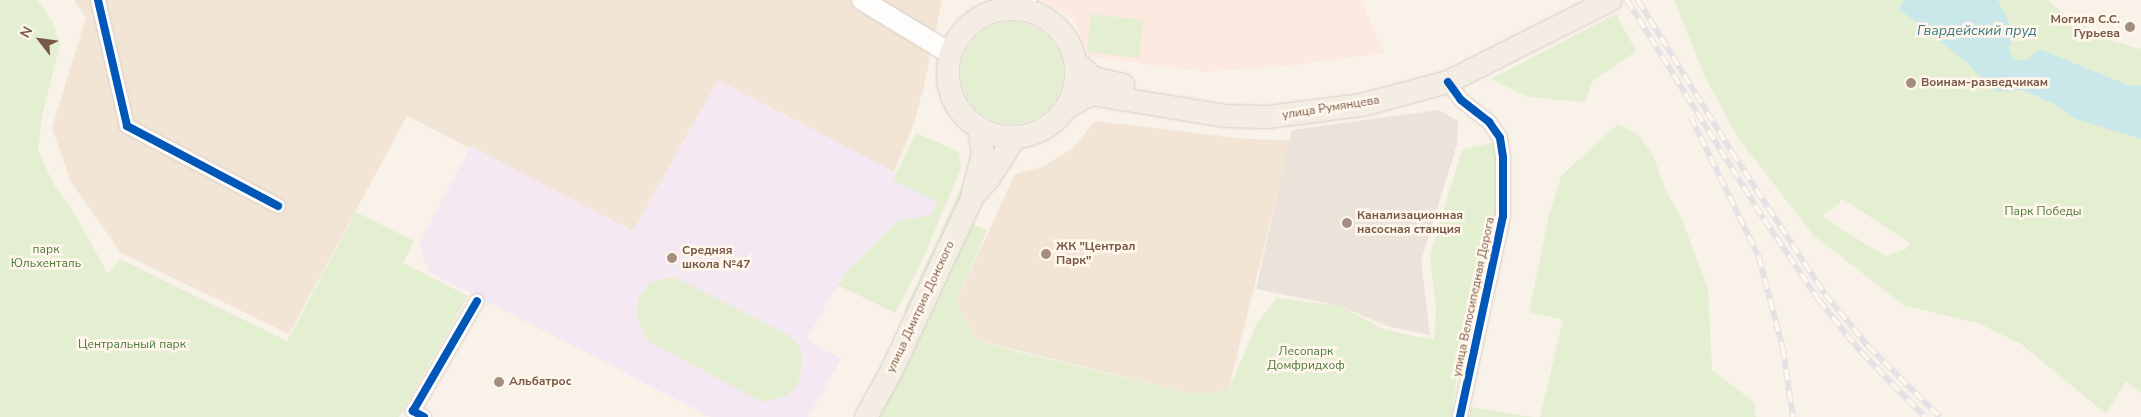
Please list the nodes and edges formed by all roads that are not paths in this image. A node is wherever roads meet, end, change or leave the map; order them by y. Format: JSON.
{"nodes":[{"id":1,"x":98,"y":0,"type":"edge"},
{"id":2,"x":862,"y":0,"type":"edge"},
{"id":3,"x":1594,"y":3,"type":"edge"},
{"id":4,"x":1026,"y":5,"type":"edge"},
{"id":5,"x":951,"y":54,"type":"junction"},
{"id":6,"x":1075,"y":61,"type":"junction"},
{"id":7,"x":1448,"y":82,"type":"junction"},
{"id":8,"x":1066,"y":108,"type":"junction"},
{"id":9,"x":979,"y":128,"type":"junction"},
{"id":10,"x":1015,"y":137,"type":"junction"},
{"id":11,"x":973,"y":196,"type":"junction"},
{"id":12,"x":278,"y":206,"type":"dead end"},
{"id":13,"x":477,"y":301,"type":"dead end"},
{"id":14,"x":424,"y":417,"type":"edge"},
{"id":15,"x":866,"y":417,"type":"edge"},
{"id":16,"x":1460,"y":417,"type":"edge"}],
"edges":[{"from":1,"to":12,"type":"street"},
{"from":2,"to":5,"type":"main road"},
{"from":3,"to":6,"type":"main road","name":"улица Румянцева"},
{"from":3,"to":7,"type":"main road","name":"улица Румянцева"},
{"from":4,"to":5,"type":"main road"},
{"from":4,"to":6,"type":"main road"},
{"from":5,"to":9,"type":"main road"},
{"from":6,"to":8,"type":"main road"},
{"from":7,"to":8,"type":"main road","name":"улица Румянцева"},
{"from":7,"to":16,"type":"street","name":"улица Велосипедная Дорога"},
{"from":8,"to":10,"type":"main road"},
{"from":9,"to":10,"type":"main road"},
{"from":9,"to":11,"type":"main road","name":"улица Дмитрия Донского"},
{"from":10,"to":11,"type":"main road","name":"улица Дмитрия Донского"},
{"from":11,"to":15,"type":"main road","name":"улица Дмитрия Донского"},
{"from":13,"to":14,"type":"street"}]}
